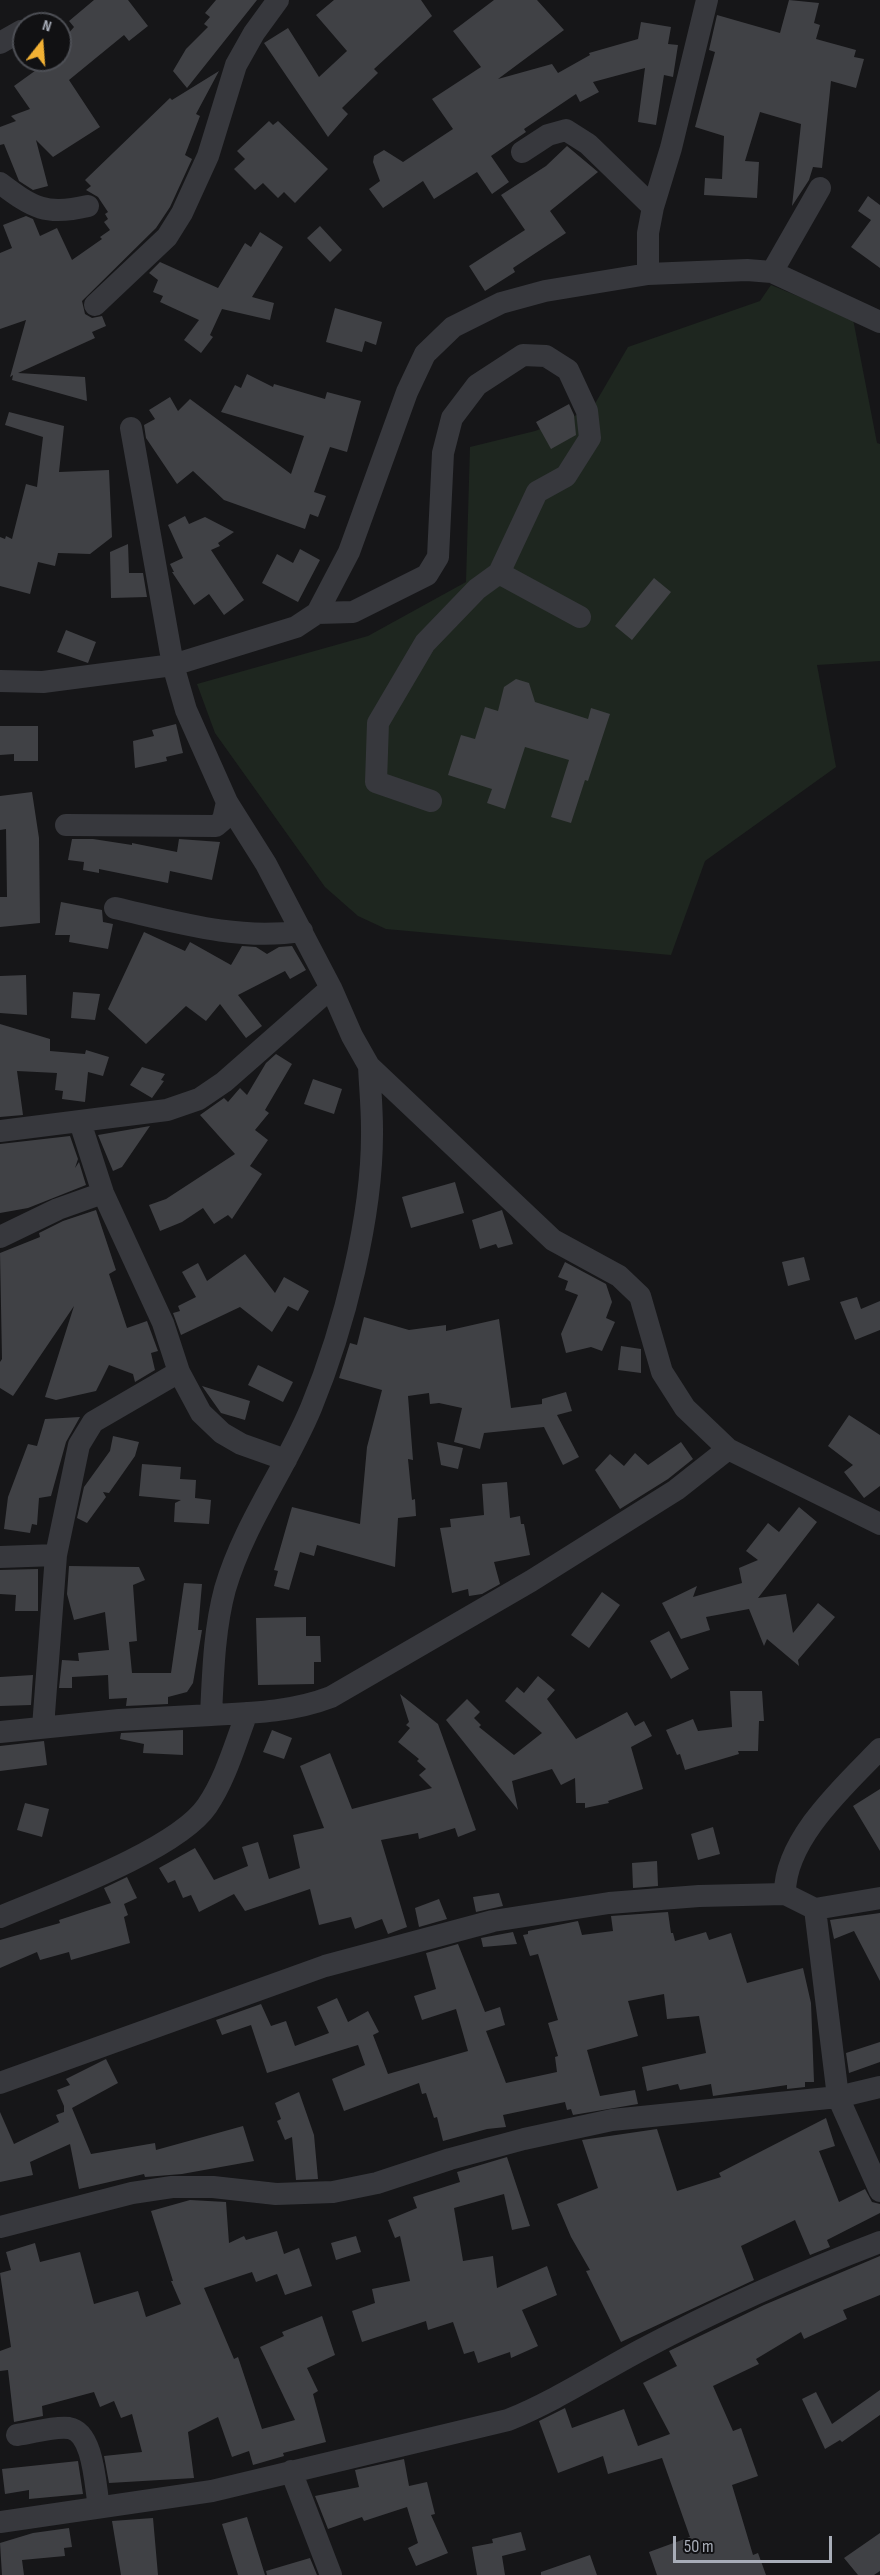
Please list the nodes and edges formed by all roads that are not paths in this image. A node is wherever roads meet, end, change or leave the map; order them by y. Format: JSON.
{"nodes":[{"id":1,"x":278,"y":0,"type":"edge"},
{"id":2,"x":707,"y":0,"type":"edge"},
{"id":3,"x":522,"y":152,"type":"dead end"},
{"id":4,"x":0,"y":183,"type":"edge"},
{"id":5,"x":820,"y":188,"type":"dead end"},
{"id":6,"x":88,"y":206,"type":"dead end"},
{"id":7,"x":653,"y":207,"type":"junction"},
{"id":8,"x":772,"y":272,"type":"junction"},
{"id":9,"x":648,"y":274,"type":"junction"},
{"id":10,"x":95,"y":305,"type":"dead end"},
{"id":11,"x":880,"y":322,"type":"edge"},
{"id":12,"x":131,"y":428,"type":"dead end"},
{"id":13,"x":499,"y":573,"type":"junction"},
{"id":14,"x":317,"y":612,"type":"junction"},
{"id":15,"x":580,"y":617,"type":"dead end"},
{"id":16,"x":172,"y":665,"type":"junction"},
{"id":17,"x":0,"y":681,"type":"edge"},
{"id":18,"x":431,"y":801,"type":"dead end"},
{"id":19,"x":227,"y":802,"type":"junction"},
{"id":20,"x":66,"y":825,"type":"dead end"},
{"id":21,"x":115,"y":908,"type":"dead end"},
{"id":22,"x":302,"y":931,"type":"junction"},
{"id":23,"x":331,"y":988,"type":"junction"},
{"id":24,"x":369,"y":1065,"type":"junction"},
{"id":25,"x":80,"y":1122,"type":"junction"},
{"id":26,"x":0,"y":1131,"type":"edge"},
{"id":27,"x":103,"y":1193,"type":"junction"},
{"id":28,"x":0,"y":1237,"type":"edge"},
{"id":29,"x":179,"y":1372,"type":"junction"},
{"id":30,"x":728,"y":1449,"type":"junction"},
{"id":31,"x":286,"y":1460,"type":"junction"},
{"id":32,"x":880,"y":1524,"type":"edge"},
{"id":33,"x":56,"y":1555,"type":"junction"},
{"id":34,"x":0,"y":1557,"type":"edge"},
{"id":35,"x":247,"y":1713,"type":"junction"},
{"id":36,"x":211,"y":1715,"type":"junction"},
{"id":37,"x":43,"y":1727,"type":"junction"},
{"id":38,"x":0,"y":1732,"type":"edge"},
{"id":39,"x":880,"y":1749,"type":"edge"},
{"id":40,"x":784,"y":1894,"type":"junction"},
{"id":41,"x":880,"y":1898,"type":"edge"},
{"id":42,"x":815,"y":1909,"type":"junction"},
{"id":43,"x":0,"y":1917,"type":"edge"},
{"id":44,"x":0,"y":2083,"type":"edge"},
{"id":45,"x":880,"y":2087,"type":"edge"},
{"id":46,"x":838,"y":2097,"type":"junction"},
{"id":47,"x":880,"y":2191,"type":"edge"},
{"id":48,"x":0,"y":2227,"type":"edge"},
{"id":49,"x":880,"y":2242,"type":"edge"},
{"id":50,"x":17,"y":2435,"type":"dead end"},
{"id":51,"x":291,"y":2471,"type":"junction"},
{"id":52,"x":99,"y":2507,"type":"junction"},
{"id":53,"x":0,"y":2522,"type":"edge"},
{"id":54,"x":331,"y":2575,"type":"edge"}],
"edges":[{"from":1,"to":10,"type":"street"},
{"from":2,"to":7,"type":"street"},
{"from":3,"to":7,"type":"street"},
{"from":4,"to":6,"type":"street"},
{"from":5,"to":8,"type":"street"},
{"from":7,"to":9,"type":"street"},
{"from":8,"to":9,"type":"street"},
{"from":8,"to":11,"type":"street"},
{"from":9,"to":14,"type":"street"},
{"from":12,"to":16,"type":"street"},
{"from":13,"to":14,"type":"street"},
{"from":13,"to":15,"type":"street"},
{"from":13,"to":18,"type":"street"},
{"from":14,"to":16,"type":"street"},
{"from":16,"to":17,"type":"street"},
{"from":16,"to":19,"type":"street"},
{"from":19,"to":20,"type":"street"},
{"from":19,"to":22,"type":"street"},
{"from":21,"to":22,"type":"street"},
{"from":22,"to":23,"type":"street"},
{"from":23,"to":24,"type":"street"},
{"from":23,"to":25,"type":"street"},
{"from":24,"to":30,"type":"street"},
{"from":24,"to":31,"type":"street"},
{"from":25,"to":26,"type":"street"},
{"from":25,"to":27,"type":"street"},
{"from":27,"to":28,"type":"street"},
{"from":27,"to":29,"type":"street"},
{"from":29,"to":31,"type":"street"},
{"from":29,"to":33,"type":"street"},
{"from":30,"to":32,"type":"street"},
{"from":30,"to":35,"type":"street"},
{"from":31,"to":36,"type":"street"},
{"from":33,"to":34,"type":"street"},
{"from":33,"to":37,"type":"street"},
{"from":35,"to":36,"type":"street"},
{"from":35,"to":43,"type":"street"},
{"from":36,"to":37,"type":"street"},
{"from":37,"to":38,"type":"street"},
{"from":39,"to":40,"type":"street"},
{"from":40,"to":42,"type":"street"},
{"from":40,"to":44,"type":"street"},
{"from":41,"to":42,"type":"street"},
{"from":42,"to":46,"type":"street"},
{"from":45,"to":46,"type":"street"},
{"from":46,"to":47,"type":"street"},
{"from":46,"to":48,"type":"street"},
{"from":49,"to":51,"type":"street"},
{"from":50,"to":52,"type":"street"},
{"from":51,"to":52,"type":"street"},
{"from":51,"to":54,"type":"street"},
{"from":52,"to":53,"type":"street"}]}
